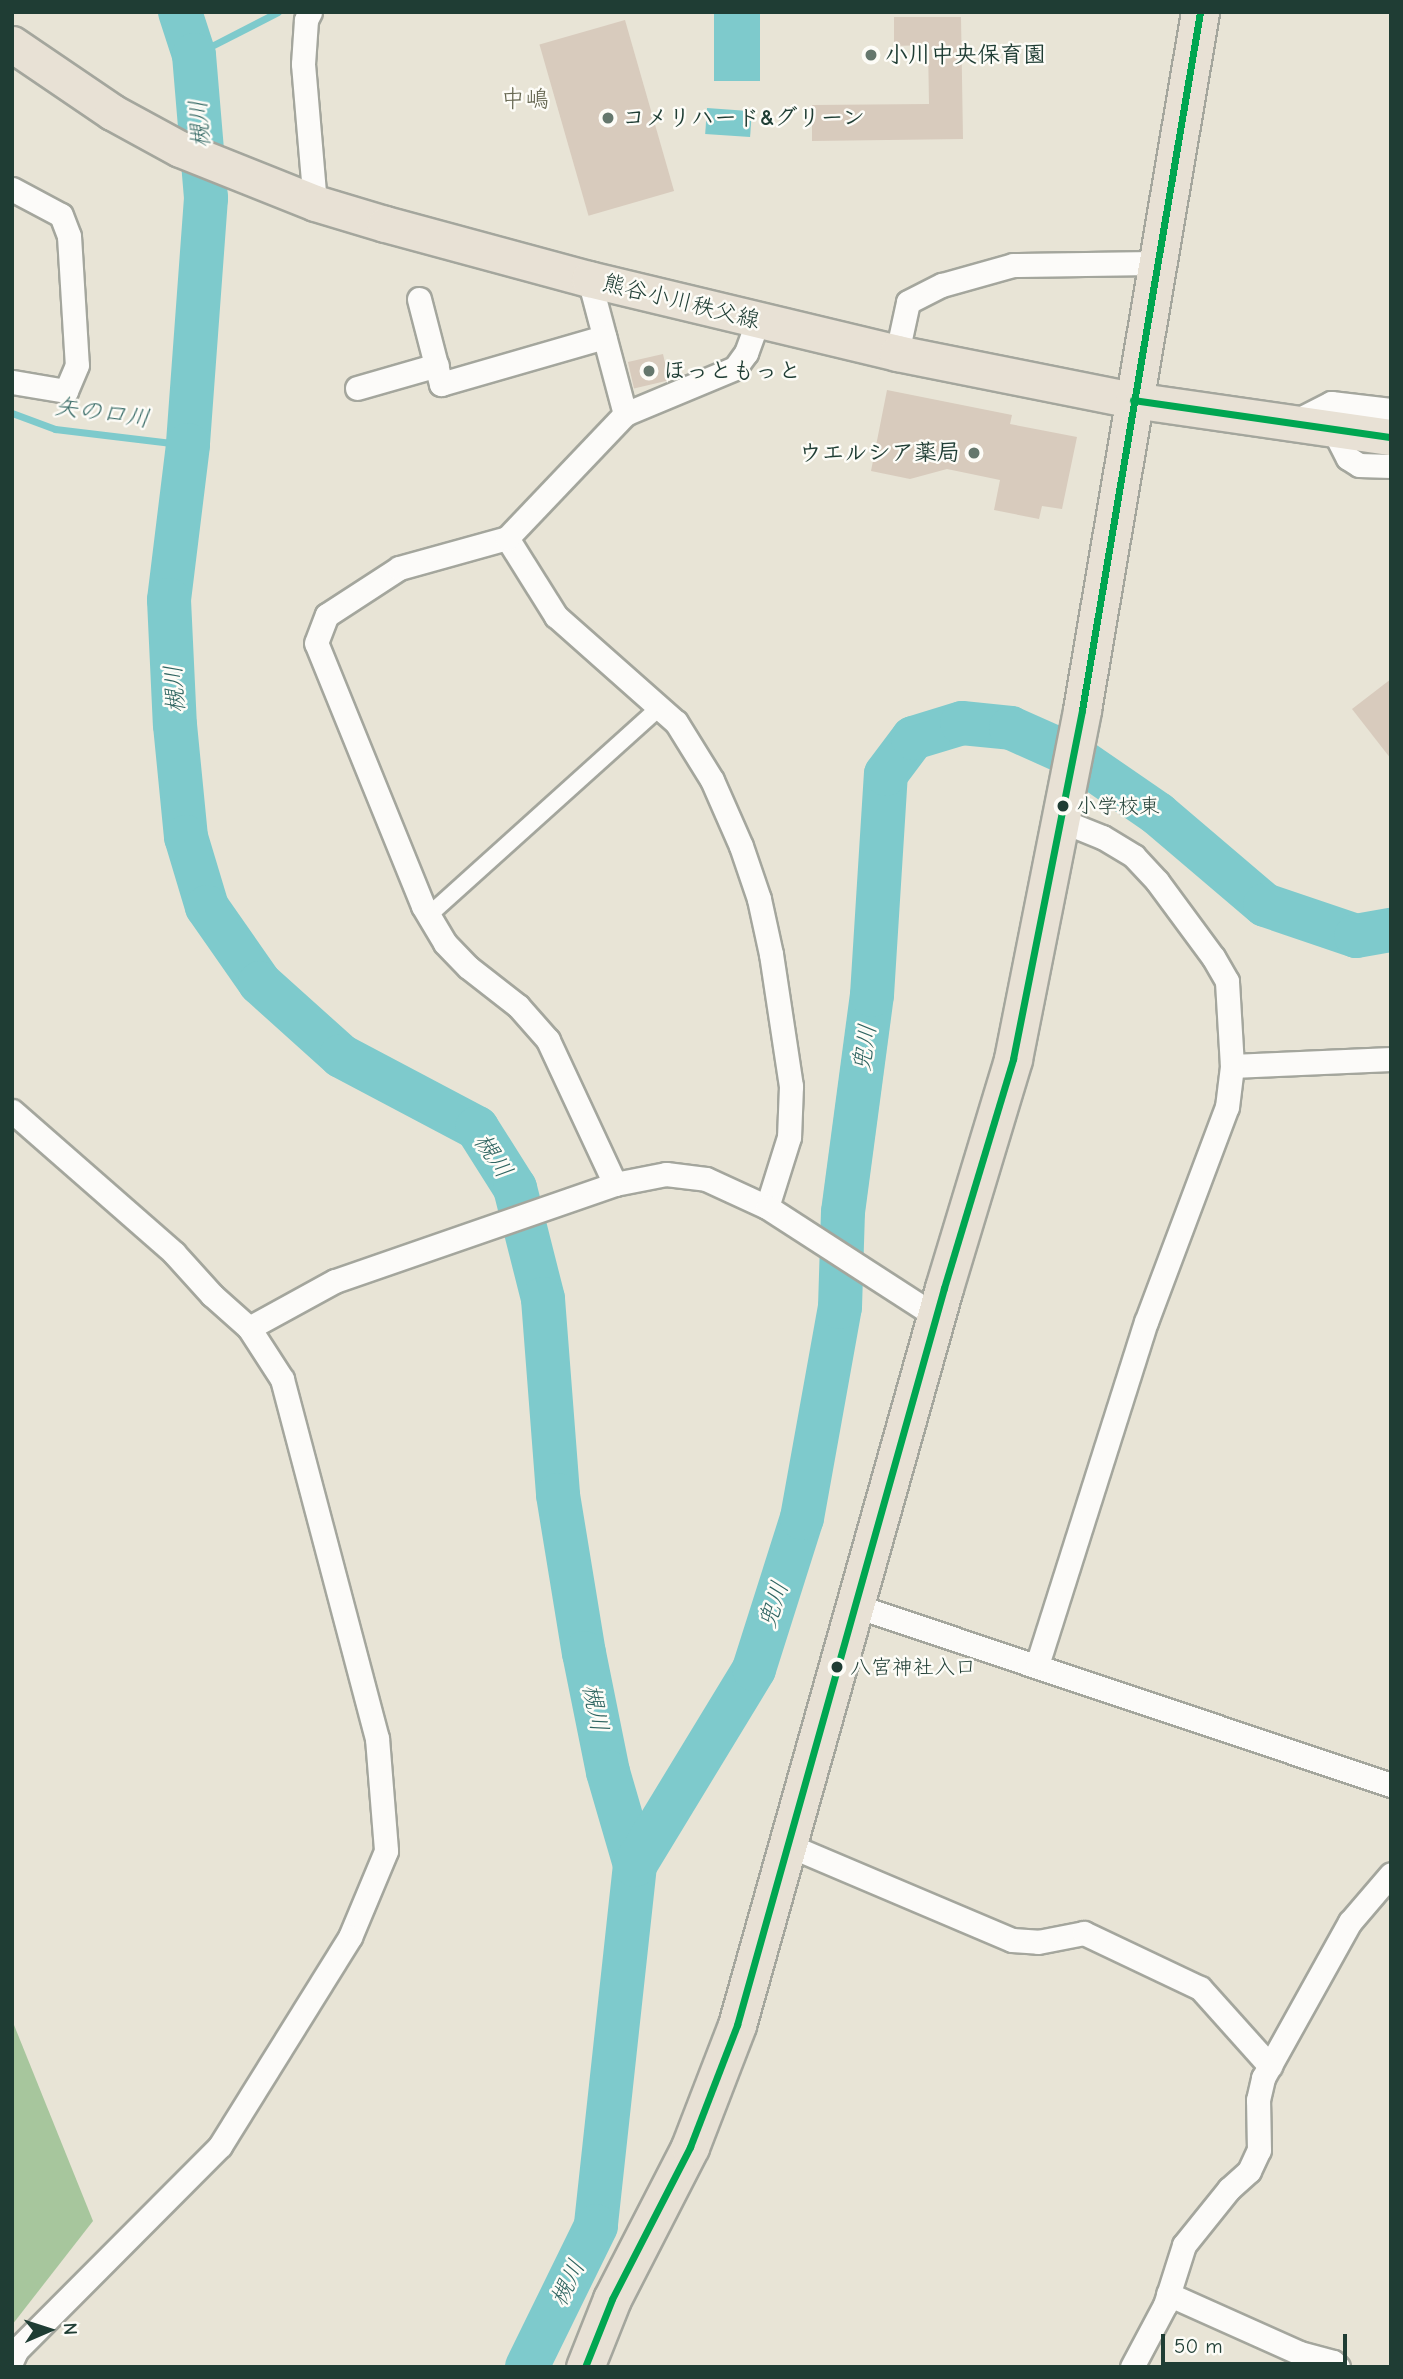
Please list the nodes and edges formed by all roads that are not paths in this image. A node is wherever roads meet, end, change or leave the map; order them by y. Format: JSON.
{"nodes":[{"id":1,"x":310,"y":12,"type":"edge"},
{"id":2,"x":1200,"y":12,"type":"edge"},
{"id":3,"x":12,"y":44,"type":"edge"},
{"id":4,"x":12,"y":189,"type":"edge"},
{"id":5,"x":303,"y":198,"type":"junction"},
{"id":6,"x":1158,"y":263,"type":"junction"},
{"id":7,"x":589,"y":279,"type":"junction"},
{"id":8,"x":419,"y":299,"type":"dead end"},
{"id":9,"x":757,"y":322,"type":"junction"},
{"id":10,"x":604,"y":337,"type":"junction"},
{"id":11,"x":897,"y":353,"type":"junction"},
{"id":12,"x":436,"y":365,"type":"junction"},
{"id":13,"x":12,"y":382,"type":"edge"},
{"id":14,"x":357,"y":387,"type":"dead end"},
{"id":15,"x":1133,"y":400,"type":"junction"},
{"id":16,"x":1391,"y":410,"type":"edge"},
{"id":17,"x":625,"y":414,"type":"junction"},
{"id":18,"x":1289,"y":424,"type":"junction"},
{"id":19,"x":1334,"y":431,"type":"junction"},
{"id":20,"x":1391,"y":437,"type":"edge"},
{"id":21,"x":1391,"y":466,"type":"edge"},
{"id":22,"x":507,"y":538,"type":"junction"},
{"id":23,"x":660,"y":706,"type":"junction"},
{"id":24,"x":1061,"y":814,"type":"junction"},
{"id":25,"x":429,"y":915,"type":"junction"},
{"id":26,"x":1391,"y":1059,"type":"edge"},
{"id":27,"x":1232,"y":1066,"type":"junction"},
{"id":28,"x":12,"y":1111,"type":"edge"},
{"id":29,"x":610,"y":1185,"type":"junction"},
{"id":30,"x":775,"y":1212,"type":"junction"},
{"id":31,"x":937,"y":1317,"type":"junction"},
{"id":32,"x":249,"y":1328,"type":"junction"},
{"id":33,"x":856,"y":1605,"type":"junction"},
{"id":34,"x":1037,"y":1665,"type":"junction"},
{"id":35,"x":1391,"y":1785,"type":"edge"},
{"id":36,"x":788,"y":1845,"type":"junction"},
{"id":37,"x":1391,"y":1874,"type":"edge"},
{"id":38,"x":1270,"y":2066,"type":"junction"},
{"id":39,"x":1168,"y":2294,"type":"junction"},
{"id":40,"x":12,"y":2360,"type":"edge"},
{"id":41,"x":585,"y":2367,"type":"edge"},
{"id":42,"x":1132,"y":2367,"type":"edge"},
{"id":43,"x":1338,"y":2367,"type":"edge"}],
"edges":[{"from":1,"to":5,"type":"street"},
{"from":2,"to":6,"type":"highway"},
{"from":3,"to":5,"type":"main road","name":"熊谷小川秩父線"},
{"from":4,"to":13,"type":"street"},
{"from":5,"to":7,"type":"main road","name":"熊谷小川秩父線"},
{"from":6,"to":11,"type":"street"},
{"from":6,"to":15,"type":"highway"},
{"from":7,"to":9,"type":"main road","name":"熊谷小川秩父線"},
{"from":7,"to":10,"type":"street"},
{"from":8,"to":12,"type":"street"},
{"from":9,"to":11,"type":"main road","name":"熊谷小川秩父線"},
{"from":9,"to":17,"type":"street"},
{"from":10,"to":12,"type":"street"},
{"from":10,"to":17,"type":"street"},
{"from":11,"to":15,"type":"main road","name":"熊谷小川秩父線"},
{"from":12,"to":14,"type":"street"},
{"from":15,"to":18,"type":"main road","name":"熊谷小川秩父線"},
{"from":15,"to":24,"type":"highway"},
{"from":16,"to":18,"type":"street"},
{"from":17,"to":22,"type":"street"},
{"from":18,"to":19,"type":"main road","name":"熊谷小川秩父線"},
{"from":19,"to":20,"type":"main road","name":"熊谷小川秩父線"},
{"from":19,"to":21,"type":"street"},
{"from":22,"to":23,"type":"street"},
{"from":22,"to":25,"type":"street"},
{"from":23,"to":25,"type":"street"},
{"from":23,"to":30,"type":"street"},
{"from":24,"to":27,"type":"street"},
{"from":24,"to":31,"type":"highway"},
{"from":25,"to":29,"type":"street"},
{"from":26,"to":27,"type":"street"},
{"from":27,"to":34,"type":"street"},
{"from":28,"to":32,"type":"street"},
{"from":29,"to":30,"type":"street"},
{"from":29,"to":32,"type":"street"},
{"from":30,"to":31,"type":"street"},
{"from":31,"to":33,"type":"highway"},
{"from":32,"to":40,"type":"street"},
{"from":33,"to":34,"type":"street"},
{"from":33,"to":36,"type":"highway"},
{"from":34,"to":35,"type":"street"},
{"from":36,"to":38,"type":"street"},
{"from":36,"to":41,"type":"highway"},
{"from":37,"to":38,"type":"street"},
{"from":38,"to":39,"type":"street"},
{"from":39,"to":42,"type":"street"},
{"from":39,"to":43,"type":"street"}]}
